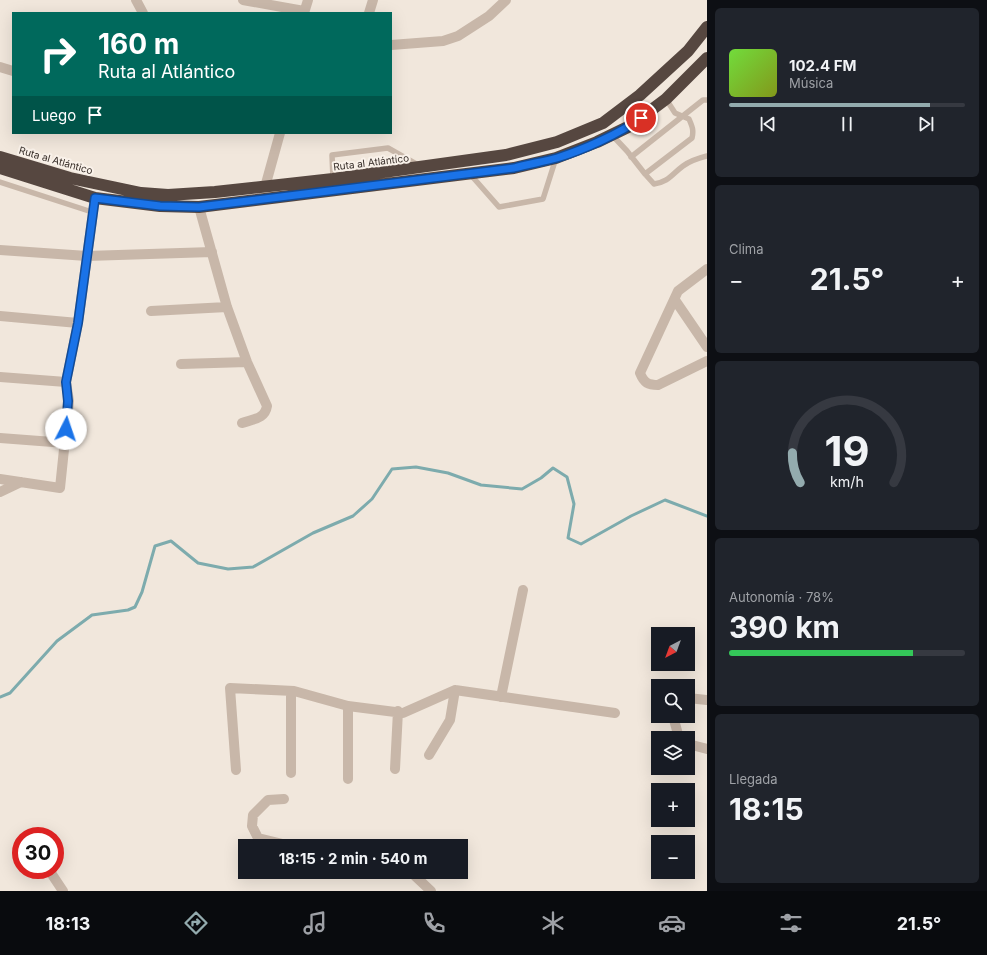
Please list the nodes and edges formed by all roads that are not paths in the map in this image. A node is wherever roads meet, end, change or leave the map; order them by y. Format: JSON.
{"nodes":[{"id":1,"x":136,"y":0,"type":"edge"},
{"id":2,"x":243,"y":0,"type":"edge"},
{"id":3,"x":308,"y":0,"type":"edge"},
{"id":4,"x":373,"y":0,"type":"edge"},
{"id":5,"x":506,"y":0,"type":"edge"},
{"id":6,"x":142,"y":12,"type":"edge"},
{"id":7,"x":304,"y":12,"type":"edge"},
{"id":8,"x":369,"y":12,"type":"edge"},
{"id":9,"x":707,"y":27,"type":"edge"},
{"id":10,"x":392,"y":45,"type":"edge"},
{"id":11,"x":688,"y":50,"type":"junction"},
{"id":12,"x":705,"y":60,"type":"edge"},
{"id":13,"x":0,"y":67,"type":"edge"},
{"id":14,"x":12,"y":71,"type":"edge"},
{"id":15,"x":666,"y":99,"type":"junction"},
{"id":16,"x":707,"y":100,"type":"edge"},
{"id":17,"x":683,"y":116,"type":"junction"},
{"id":18,"x":280,"y":134,"type":"edge"},
{"id":19,"x":611,"y":135,"type":"junction"},
{"id":20,"x":707,"y":156,"type":"edge"},
{"id":21,"x":0,"y":157,"type":"edge"},
{"id":22,"x":632,"y":157,"type":"junction"},
{"id":23,"x":556,"y":158,"type":"junction"},
{"id":24,"x":422,"y":167,"type":"junction"},
{"id":25,"x":0,"y":168,"type":"edge"},
{"id":26,"x":470,"y":174,"type":"junction"},
{"id":27,"x":645,"y":174,"type":"junction"},
{"id":28,"x":334,"y":179,"type":"junction"},
{"id":29,"x":0,"y":182,"type":"edge"},
{"id":30,"x":265,"y":187,"type":"junction"},
{"id":31,"x":95,"y":198,"type":"junction"},
{"id":32,"x":199,"y":207,"type":"junction"},
{"id":33,"x":92,"y":212,"type":"junction"},
{"id":34,"x":0,"y":250,"type":"edge"},
{"id":35,"x":212,"y":252,"type":"junction"},
{"id":36,"x":87,"y":256,"type":"junction"},
{"id":37,"x":707,"y":269,"type":"edge"},
{"id":38,"x":675,"y":300,"type":"junction"},
{"id":39,"x":227,"y":307,"type":"junction"},
{"id":40,"x":151,"y":311,"type":"dead end"},
{"id":41,"x":0,"y":316,"type":"edge"},
{"id":42,"x":78,"y":323,"type":"junction"},
{"id":43,"x":707,"y":347,"type":"edge"},
{"id":44,"x":707,"y":361,"type":"edge"},
{"id":45,"x":247,"y":362,"type":"junction"},
{"id":46,"x":180,"y":364,"type":"dead end"},
{"id":47,"x":0,"y":377,"type":"edge"},
{"id":48,"x":66,"y":382,"type":"junction"},
{"id":49,"x":242,"y":422,"type":"dead end"},
{"id":50,"x":0,"y":438,"type":"edge"},
{"id":51,"x":66,"y":443,"type":"junction"},
{"id":52,"x":0,"y":479,"type":"edge"},
{"id":53,"x":21,"y":482,"type":"junction"},
{"id":54,"x":0,"y":492,"type":"edge"},
{"id":55,"x":523,"y":590,"type":"dead end"},
{"id":56,"x":455,"y":690,"type":"junction"},
{"id":57,"x":291,"y":691,"type":"junction"},
{"id":58,"x":501,"y":697,"type":"junction"},
{"id":59,"x":695,"y":699,"type":"edge"},
{"id":60,"x":707,"y":700,"type":"edge"},
{"id":61,"x":348,"y":706,"type":"junction"},
{"id":62,"x":398,"y":711,"type":"junction"},
{"id":63,"x":615,"y":714,"type":"dead end"},
{"id":64,"x":695,"y":745,"type":"edge"},
{"id":65,"x":707,"y":748,"type":"edge"},
{"id":66,"x":429,"y":756,"type":"dead end"},
{"id":67,"x":395,"y":769,"type":"dead end"},
{"id":68,"x":236,"y":770,"type":"dead end"},
{"id":69,"x":291,"y":773,"type":"dead end"},
{"id":70,"x":348,"y":779,"type":"dead end"},
{"id":71,"x":284,"y":799,"type":"dead end"},
{"id":72,"x":262,"y":839,"type":"edge"},
{"id":73,"x":54,"y":879,"type":"edge"},
{"id":74,"x":418,"y":879,"type":"edge"},
{"id":75,"x":63,"y":891,"type":"edge"},
{"id":76,"x":431,"y":891,"type":"edge"}],
"edges":[{"from":1,"to":6,"type":"street"},
{"from":2,"to":7,"type":"street"},
{"from":3,"to":7,"type":"street"},
{"from":4,"to":8,"type":"street"},
{"from":5,"to":10,"type":"street"},
{"from":9,"to":11,"type":"highway","name":"Ruta al Atlántico"},
{"from":11,"to":12,"type":"highway"},
{"from":11,"to":24,"type":"highway","name":"Ruta al Atlántico"},
{"from":12,"to":15,"type":"highway"},
{"from":13,"to":14,"type":"street"},
{"from":15,"to":17,"type":"lane"},
{"from":15,"to":19,"type":"highway"},
{"from":16,"to":17,"type":"lane"},
{"from":17,"to":22,"type":"lane"},
{"from":17,"to":27,"type":"lane"},
{"from":18,"to":30,"type":"street"},
{"from":19,"to":22,"type":"lane"},
{"from":19,"to":23,"type":"highway"},
{"from":20,"to":27,"type":"lane"},
{"from":21,"to":30,"type":"highway","name":"Ruta al Atlántico"},
{"from":22,"to":27,"type":"lane"},
{"from":23,"to":26,"type":"highway"},
{"from":23,"to":26,"type":"lane"},
{"from":24,"to":28,"type":"highway","name":"Ruta al Atlántico"},
{"from":24,"to":28,"type":"lane"},
{"from":25,"to":31,"type":"highway"},
{"from":26,"to":32,"type":"highway"},
{"from":28,"to":30,"type":"highway","name":"Ruta al Atlántico"},
{"from":29,"to":33,"type":"lane"},
{"from":31,"to":32,"type":"highway"},
{"from":31,"to":33,"type":"street"},
{"from":32,"to":35,"type":"street"},
{"from":33,"to":36,"type":"street"},
{"from":34,"to":36,"type":"street"},
{"from":35,"to":36,"type":"street"},
{"from":35,"to":39,"type":"street"},
{"from":36,"to":42,"type":"street"},
{"from":37,"to":38,"type":"street"},
{"from":38,"to":43,"type":"street"},
{"from":38,"to":44,"type":"street"},
{"from":39,"to":40,"type":"street"},
{"from":39,"to":45,"type":"street"},
{"from":41,"to":42,"type":"street"},
{"from":42,"to":48,"type":"street"},
{"from":45,"to":46,"type":"street"},
{"from":45,"to":49,"type":"street"},
{"from":47,"to":48,"type":"street"},
{"from":48,"to":51,"type":"street"},
{"from":50,"to":51,"type":"street"},
{"from":51,"to":53,"type":"street"},
{"from":52,"to":53,"type":"street"},
{"from":53,"to":54,"type":"street"},
{"from":55,"to":58,"type":"street"},
{"from":56,"to":58,"type":"street"},
{"from":56,"to":62,"type":"street"},
{"from":56,"to":66,"type":"street"},
{"from":57,"to":61,"type":"street"},
{"from":57,"to":68,"type":"street"},
{"from":57,"to":69,"type":"street"},
{"from":58,"to":63,"type":"street"},
{"from":59,"to":60,"type":"street"},
{"from":61,"to":62,"type":"street"},
{"from":61,"to":70,"type":"street"},
{"from":62,"to":67,"type":"street"},
{"from":64,"to":65,"type":"street"},
{"from":71,"to":72,"type":"street"},
{"from":73,"to":75,"type":"street"},
{"from":74,"to":76,"type":"street"}]}
